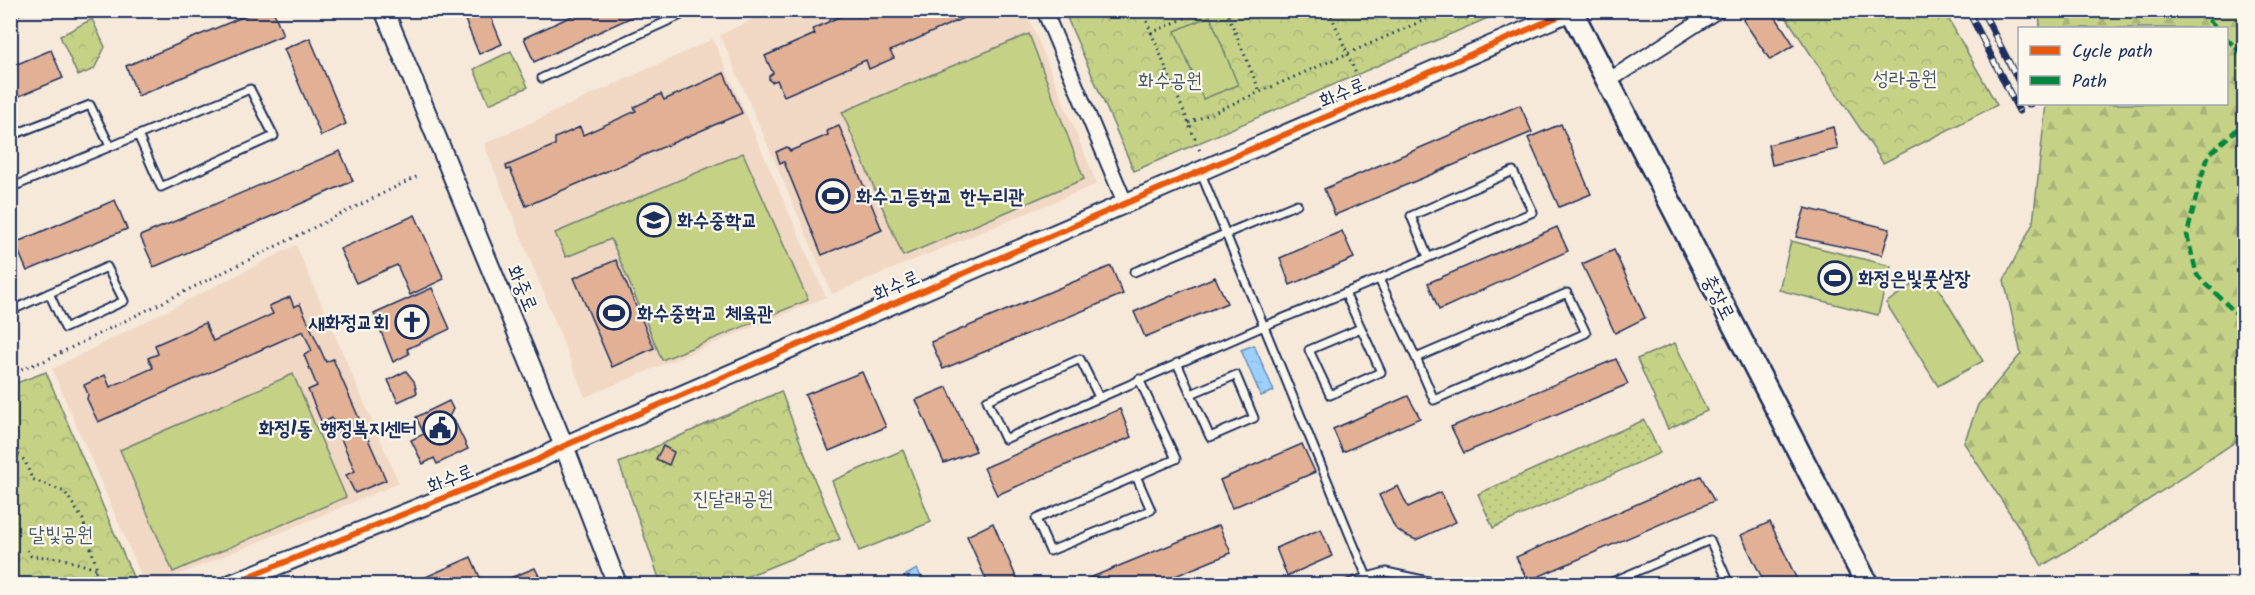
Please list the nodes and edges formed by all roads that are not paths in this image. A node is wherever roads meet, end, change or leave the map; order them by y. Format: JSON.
{"nodes":[{"id":1,"x":18,"y":10,"type":"edge"},
{"id":2,"x":384,"y":10,"type":"edge"},
{"id":3,"x":692,"y":10,"type":"edge"},
{"id":4,"x":1044,"y":10,"type":"edge"},
{"id":5,"x":1718,"y":10,"type":"edge"},
{"id":6,"x":1571,"y":11,"type":"edge"},
{"id":7,"x":680,"y":13,"type":"edge"},
{"id":8,"x":10,"y":14,"type":"edge"},
{"id":9,"x":542,"y":78,"type":"dead end"},
{"id":10,"x":1608,"y":81,"type":"junction"},
{"id":11,"x":138,"y":135,"type":"junction"},
{"id":12,"x":10,"y":136,"type":"edge"},
{"id":13,"x":110,"y":146,"type":"junction"},
{"id":14,"x":1200,"y":170,"type":"junction"},
{"id":15,"x":10,"y":188,"type":"edge"},
{"id":16,"x":1125,"y":203,"type":"junction"},
{"id":17,"x":1297,"y":204,"type":"dead end"},
{"id":18,"x":1226,"y":233,"type":"junction"},
{"id":19,"x":1428,"y":257,"type":"junction"},
{"id":20,"x":1134,"y":273,"type":"dead end"},
{"id":21,"x":1379,"y":279,"type":"junction"},
{"id":22,"x":49,"y":293,"type":"junction"},
{"id":23,"x":1345,"y":293,"type":"junction"},
{"id":24,"x":11,"y":308,"type":"edge"},
{"id":25,"x":1264,"y":326,"type":"junction"},
{"id":26,"x":1361,"y":328,"type":"junction"},
{"id":27,"x":1416,"y":358,"type":"junction"},
{"id":28,"x":1177,"y":363,"type":"junction"},
{"id":29,"x":1139,"y":379,"type":"junction"},
{"id":30,"x":1191,"y":394,"type":"junction"},
{"id":31,"x":1099,"y":397,"type":"junction"},
{"id":32,"x":564,"y":446,"type":"junction"},
{"id":33,"x":1136,"y":476,"type":"junction"},
{"id":34,"x":1367,"y":577,"type":"junction"},
{"id":35,"x":1610,"y":584,"type":"edge"},
{"id":36,"x":231,"y":585,"type":"edge"},
{"id":37,"x":617,"y":585,"type":"edge"},
{"id":38,"x":1348,"y":585,"type":"edge"},
{"id":39,"x":1442,"y":585,"type":"edge"},
{"id":40,"x":1729,"y":585,"type":"edge"},
{"id":41,"x":1867,"y":585,"type":"edge"}],
"edges":[{"from":1,"to":8,"type":"lane"},
{"from":2,"to":32,"type":"street","name":"화중로"},
{"from":3,"to":7,"type":"lane"},
{"from":4,"to":16,"type":"street"},
{"from":5,"to":10,"type":"street"},
{"from":6,"to":10,"type":"main road","name":"충장로"},
{"from":6,"to":14,"type":"street","name":"화수로"},
{"from":7,"to":9,"type":"lane"},
{"from":10,"to":41,"type":"main road","name":"충장로"},
{"from":11,"to":11,"type":"lane"},
{"from":11,"to":13,"type":"lane"},
{"from":12,"to":13,"type":"lane"},
{"from":13,"to":15,"type":"lane"},
{"from":14,"to":16,"type":"street","name":"화수로"},
{"from":14,"to":18,"type":"lane"},
{"from":16,"to":32,"type":"street","name":"화수로"},
{"from":17,"to":18,"type":"lane"},
{"from":18,"to":20,"type":"lane"},
{"from":18,"to":25,"type":"lane"},
{"from":19,"to":19,"type":"lane"},
{"from":19,"to":21,"type":"lane"},
{"from":21,"to":23,"type":"lane"},
{"from":21,"to":27,"type":"lane"},
{"from":22,"to":22,"type":"lane"},
{"from":22,"to":24,"type":"lane"},
{"from":23,"to":25,"type":"lane"},
{"from":23,"to":26,"type":"lane"},
{"from":25,"to":28,"type":"lane"},
{"from":25,"to":34,"type":"lane"},
{"from":26,"to":26,"type":"lane"},
{"from":27,"to":27,"type":"lane"},
{"from":28,"to":29,"type":"lane"},
{"from":28,"to":30,"type":"lane"},
{"from":29,"to":31,"type":"lane"},
{"from":29,"to":33,"type":"lane"},
{"from":30,"to":30,"type":"lane"},
{"from":31,"to":31,"type":"lane"},
{"from":32,"to":36,"type":"street","name":"화수로"},
{"from":32,"to":37,"type":"street","name":"화중로"},
{"from":33,"to":33,"type":"lane"},
{"from":34,"to":38,"type":"lane"},
{"from":34,"to":39,"type":"lane"},
{"from":35,"to":40,"type":"lane"}]}
